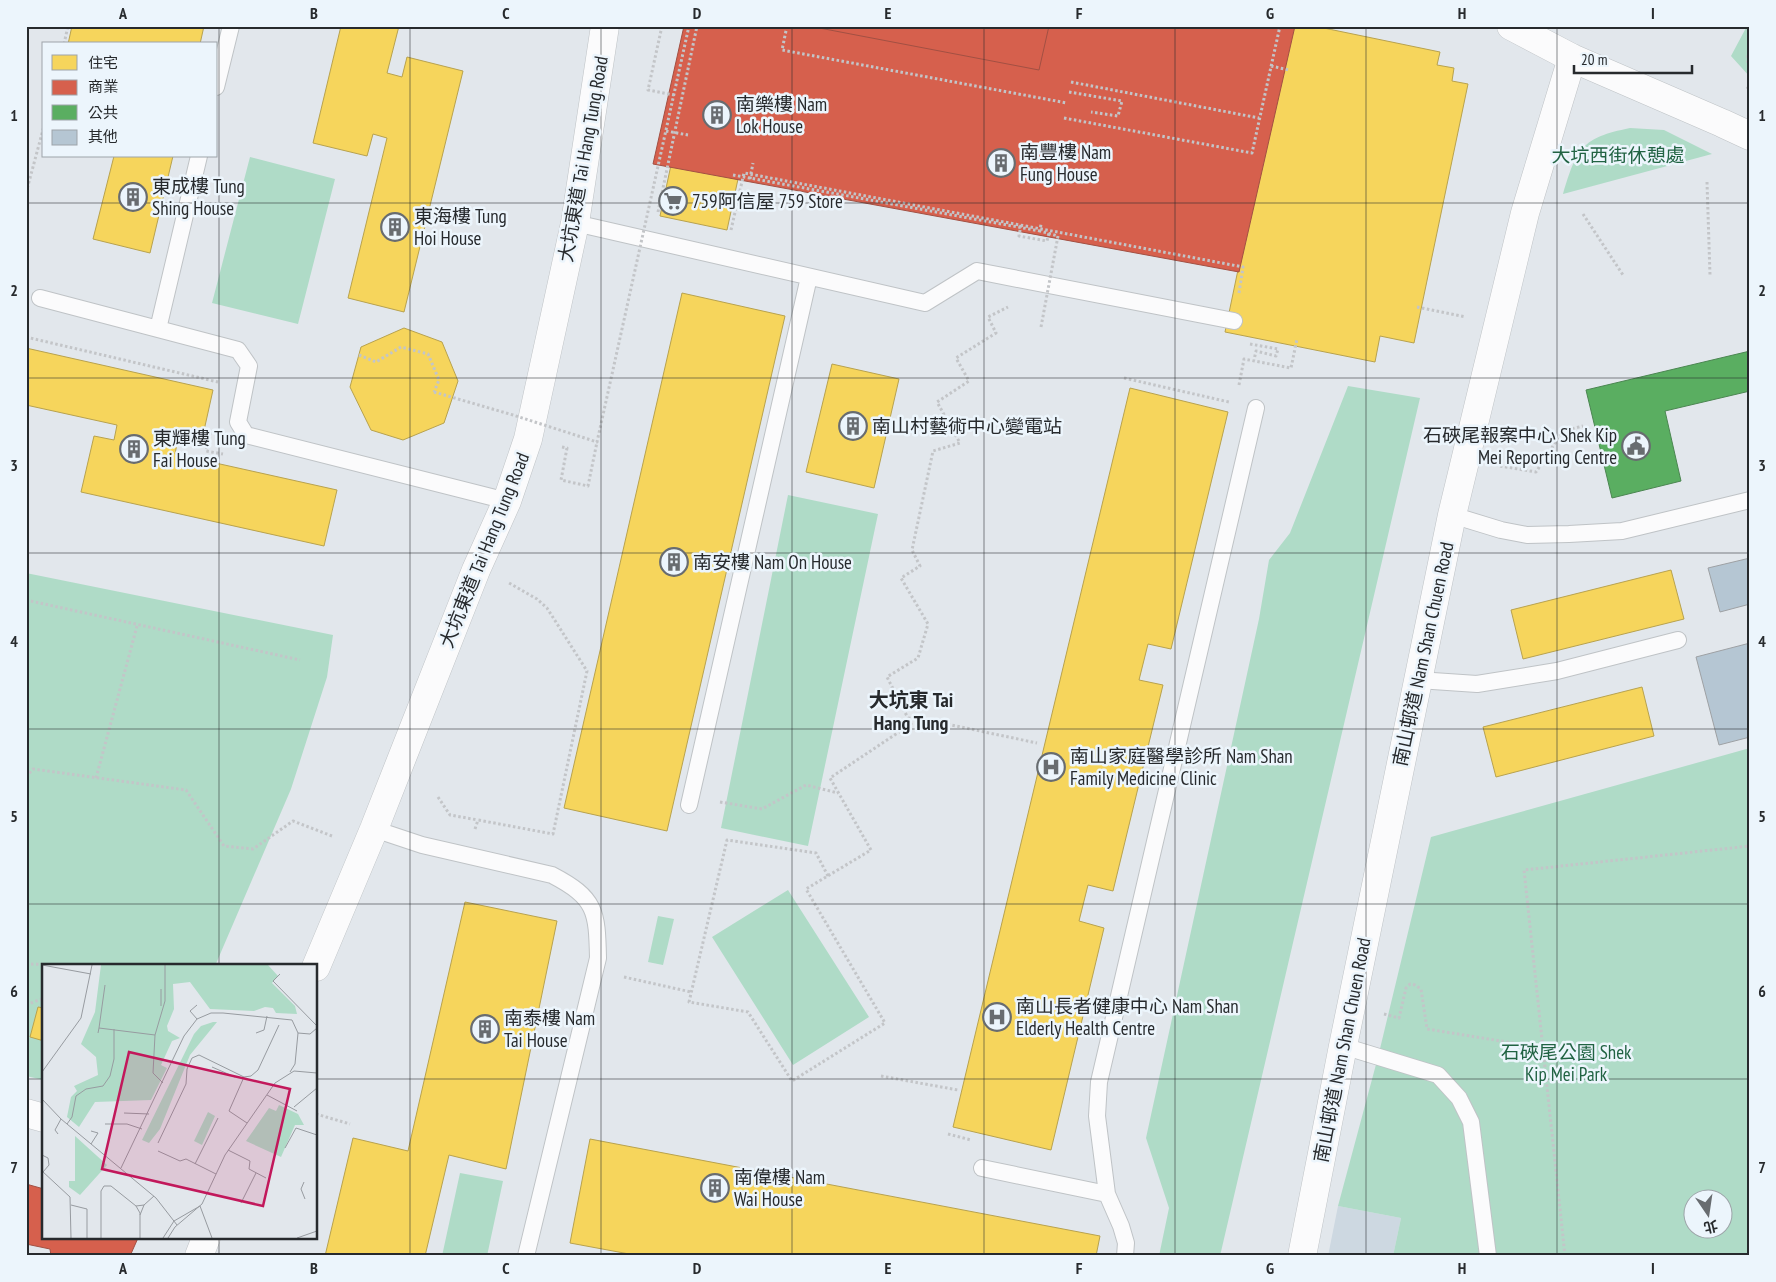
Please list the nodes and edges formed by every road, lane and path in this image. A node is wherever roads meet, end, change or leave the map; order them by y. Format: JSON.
{"nodes":[{"id":1,"x":68,"y":26,"type":"edge"},
{"id":2,"x":231,"y":26,"type":"edge"},
{"id":3,"x":605,"y":26,"type":"edge"},
{"id":4,"x":662,"y":26,"type":"edge"},
{"id":5,"x":689,"y":26,"type":"edge"},
{"id":6,"x":697,"y":26,"type":"edge"},
{"id":7,"x":787,"y":26,"type":"edge"},
{"id":8,"x":1280,"y":26,"type":"edge"},
{"id":9,"x":1511,"y":26,"type":"edge"},
{"id":10,"x":64,"y":42,"type":"edge"},
{"id":11,"x":1750,"y":51,"type":"edge"},
{"id":12,"x":1572,"y":58,"type":"junction"},
{"id":13,"x":1271,"y":66,"type":"junction"},
{"id":14,"x":1289,"y":70,"type":"dead end"},
{"id":15,"x":1750,"y":73,"type":"edge"},
{"id":16,"x":218,"y":79,"type":"edge"},
{"id":17,"x":1071,"y":82,"type":"dead end"},
{"id":18,"x":1069,"y":92,"type":"dead end"},
{"id":19,"x":674,"y":95,"type":"junction"},
{"id":20,"x":1067,"y":103,"type":"dead end"},
{"id":21,"x":1091,"y":112,"type":"dead end"},
{"id":22,"x":1064,"y":118,"type":"dead end"},
{"id":23,"x":1259,"y":118,"type":"junction"},
{"id":24,"x":666,"y":131,"type":"junction"},
{"id":25,"x":42,"y":133,"type":"edge"},
{"id":26,"x":688,"y":135,"type":"dead end"},
{"id":27,"x":1750,"y":136,"type":"edge"},
{"id":28,"x":200,"y":158,"type":"edge"},
{"id":29,"x":753,"y":163,"type":"dead end"},
{"id":30,"x":733,"y":175,"type":"dead end"},
{"id":31,"x":750,"y":179,"type":"junction"},
{"id":32,"x":1707,"y":182,"type":"dead end"},
{"id":33,"x":26,"y":193,"type":"edge"},
{"id":34,"x":658,"y":212,"type":"dead end"},
{"id":35,"x":1583,"y":214,"type":"dead end"},
{"id":36,"x":575,"y":223,"type":"junction"},
{"id":37,"x":1041,"y":224,"type":"dead end"},
{"id":38,"x":1021,"y":225,"type":"junction"},
{"id":39,"x":1040,"y":231,"type":"junction"},
{"id":40,"x":1049,"y":233,"type":"junction"},
{"id":41,"x":730,"y":235,"type":"dead end"},
{"id":42,"x":1243,"y":267,"type":"dead end"},
{"id":43,"x":1623,"y":275,"type":"dead end"},
{"id":44,"x":1710,"y":275,"type":"dead end"},
{"id":45,"x":809,"y":277,"type":"junction"},
{"id":46,"x":40,"y":298,"type":"dead end"},
{"id":47,"x":1014,"y":304,"type":"dead end"},
{"id":48,"x":1417,"y":307,"type":"dead end"},
{"id":49,"x":1044,"y":309,"type":"dead end"},
{"id":50,"x":1053,"y":311,"type":"dead end"},
{"id":51,"x":1466,"y":317,"type":"dead end"},
{"id":52,"x":1234,"y":321,"type":"dead end"},
{"id":53,"x":1041,"y":327,"type":"dead end"},
{"id":54,"x":158,"y":329,"type":"junction"},
{"id":55,"x":1297,"y":339,"type":"dead end"},
{"id":56,"x":1246,"y":343,"type":"dead end"},
{"id":57,"x":358,"y":355,"type":"dead end"},
{"id":58,"x":1254,"y":360,"type":"junction"},
{"id":59,"x":1124,"y":378,"type":"dead end"},
{"id":60,"x":1237,"y":394,"type":"dead end"},
{"id":61,"x":1235,"y":403,"type":"dead end"},
{"id":62,"x":1256,"y":408,"type":"dead end"},
{"id":63,"x":1583,"y":426,"type":"dead end"},
{"id":64,"x":597,"y":442,"type":"junction"},
{"id":65,"x":567,"y":448,"type":"dead end"},
{"id":66,"x":1495,"y":464,"type":"dead end"},
{"id":67,"x":1750,"y":500,"type":"edge"},
{"id":68,"x":507,"y":501,"type":"junction"},
{"id":69,"x":1452,"y":515,"type":"junction"},
{"id":70,"x":503,"y":579,"type":"dead end"},
{"id":71,"x":26,"y":600,"type":"edge"},
{"id":72,"x":137,"y":626,"type":"junction"},
{"id":73,"x":1678,"y":640,"type":"dead end"},
{"id":74,"x":300,"y":660,"type":"dead end"},
{"id":75,"x":1418,"y":680,"type":"junction"},
{"id":76,"x":907,"y":718,"type":"junction"},
{"id":77,"x":1037,"y":743,"type":"dead end"},
{"id":78,"x":26,"y":777,"type":"edge"},
{"id":79,"x":96,"y":778,"type":"junction"},
{"id":80,"x":838,"y":793,"type":"junction"},
{"id":81,"x":438,"y":798,"type":"dead end"},
{"id":82,"x":689,"y":805,"type":"dead end"},
{"id":83,"x":762,"y":810,"type":"dead end"},
{"id":84,"x":478,"y":820,"type":"junction"},
{"id":85,"x":374,"y":829,"type":"junction"},
{"id":86,"x":332,"y":836,"type":"dead end"},
{"id":87,"x":1750,"y":846,"type":"edge"},
{"id":88,"x":466,"y":856,"type":"junction"},
{"id":89,"x":828,"y":876,"type":"junction"},
{"id":90,"x":26,"y":964,"type":"edge"},
{"id":91,"x":42,"y":964,"type":"edge"},
{"id":92,"x":317,"y":964,"type":"edge"},
{"id":93,"x":618,"y":976,"type":"dead end"},
{"id":94,"x":692,"y":992,"type":"junction"},
{"id":95,"x":42,"y":999,"type":"edge"},
{"id":96,"x":26,"y":1004,"type":"edge"},
{"id":97,"x":1382,"y":1014,"type":"dead end"},
{"id":98,"x":1343,"y":1046,"type":"junction"},
{"id":99,"x":1544,"y":1048,"type":"junction"},
{"id":100,"x":881,"y":1076,"type":"dead end"},
{"id":101,"x":958,"y":1090,"type":"dead end"},
{"id":102,"x":26,"y":1113,"type":"edge"},
{"id":103,"x":318,"y":1115,"type":"edge"},
{"id":104,"x":42,"y":1117,"type":"edge"},
{"id":105,"x":350,"y":1124,"type":"dead end"},
{"id":106,"x":982,"y":1168,"type":"dead end"},
{"id":107,"x":1107,"y":1194,"type":"junction"},
{"id":108,"x":205,"y":1240,"type":"edge"},
{"id":109,"x":1750,"y":1254,"type":"edge"},
{"id":110,"x":199,"y":1256,"type":"edge"},
{"id":111,"x":526,"y":1256,"type":"edge"},
{"id":112,"x":1125,"y":1256,"type":"edge"},
{"id":113,"x":1302,"y":1256,"type":"edge"},
{"id":114,"x":1488,"y":1256,"type":"edge"},
{"id":115,"x":1565,"y":1256,"type":"edge"},
{"id":116,"x":1737,"y":1256,"type":"edge"}],
"edges":[{"from":1,"to":10,"type":"path"},
{"from":2,"to":16,"type":"lane"},
{"from":3,"to":36,"type":"street","name":"大坑東道 Tai Hang Tung Road"},
{"from":4,"to":19,"type":"path"},
{"from":5,"to":19,"type":"path","bridge":true},
{"from":6,"to":34,"type":"path"},
{"from":7,"to":20,"type":"path"},
{"from":8,"to":13,"type":"path"},
{"from":9,"to":12,"type":"street"},
{"from":11,"to":15,"type":"path"},
{"from":12,"to":27,"type":"street"},
{"from":12,"to":69,"type":"street","name":"南山邨道 Nam Shan Chuen Road"},
{"from":13,"to":14,"type":"path"},
{"from":13,"to":23,"type":"path"},
{"from":17,"to":23,"type":"path"},
{"from":18,"to":21,"type":"path"},
{"from":19,"to":24,"type":"path","bridge":true},
{"from":22,"to":23,"type":"path"},
{"from":24,"to":26,"type":"path","bridge":true},
{"from":24,"to":64,"type":"path","bridge":true},
{"from":25,"to":33,"type":"path"},
{"from":28,"to":54,"type":"lane"},
{"from":29,"to":31,"type":"path","bridge":true},
{"from":30,"to":31,"type":"path","bridge":true},
{"from":31,"to":39,"type":"path","bridge":true},
{"from":32,"to":44,"type":"path"},
{"from":35,"to":43,"type":"path"},
{"from":36,"to":45,"type":"lane"},
{"from":36,"to":68,"type":"street","name":"大坑東道 Tai Hang Tung Road"},
{"from":37,"to":39,"type":"path","bridge":true},
{"from":38,"to":40,"type":"path"},
{"from":38,"to":41,"type":"path"},
{"from":38,"to":42,"type":"path"},
{"from":39,"to":40,"type":"path","bridge":true},
{"from":40,"to":53,"type":"path","bridge":true},
{"from":45,"to":52,"type":"lane"},
{"from":45,"to":82,"type":"lane"},
{"from":46,"to":54,"type":"lane"},
{"from":47,"to":76,"type":"path"},
{"from":48,"to":51,"type":"path"},
{"from":49,"to":50,"type":"path"},
{"from":54,"to":68,"type":"lane"},
{"from":55,"to":58,"type":"path"},
{"from":56,"to":58,"type":"path"},
{"from":57,"to":64,"type":"path","bridge":true},
{"from":58,"to":60,"type":"path"},
{"from":59,"to":61,"type":"path"},
{"from":62,"to":107,"type":"lane"},
{"from":63,"to":66,"type":"path"},
{"from":64,"to":65,"type":"path"},
{"from":67,"to":69,"type":"lane"},
{"from":68,"to":85,"type":"street","name":"大坑東道 Tai Hang Tung Road"},
{"from":69,"to":75,"type":"street","name":"南山邨道 Nam Shan Chuen Road"},
{"from":70,"to":84,"type":"path"},
{"from":71,"to":72,"type":"path"},
{"from":72,"to":74,"type":"path"},
{"from":72,"to":79,"type":"path"},
{"from":73,"to":75,"type":"lane"},
{"from":75,"to":98,"type":"street","name":"南山邨道 Nam Shan Chuen Road"},
{"from":76,"to":77,"type":"path"},
{"from":76,"to":80,"type":"path"},
{"from":78,"to":79,"type":"path"},
{"from":79,"to":86,"type":"path"},
{"from":80,"to":83,"type":"path"},
{"from":80,"to":89,"type":"path"},
{"from":81,"to":84,"type":"path"},
{"from":84,"to":88,"type":"path"},
{"from":85,"to":88,"type":"lane"},
{"from":85,"to":92,"type":"street","name":"大坑東道 Tai Hang Tung Road"},
{"from":87,"to":99,"type":"path"},
{"from":88,"to":111,"type":"lane"},
{"from":89,"to":94,"type":"path"},
{"from":89,"to":94,"type":"path"},
{"from":90,"to":91,"type":"path"},
{"from":93,"to":94,"type":"path"},
{"from":95,"to":96,"type":"path"},
{"from":97,"to":99,"type":"path"},
{"from":98,"to":113,"type":"street","name":"南山邨道 Nam Shan Chuen Road"},
{"from":98,"to":114,"type":"lane"},
{"from":99,"to":115,"type":"path"},
{"from":100,"to":101,"type":"path"},
{"from":102,"to":104,"type":"street"},
{"from":103,"to":105,"type":"path"},
{"from":106,"to":107,"type":"lane"},
{"from":107,"to":112,"type":"lane"},
{"from":108,"to":110,"type":"street"},
{"from":109,"to":116,"type":"path"}]}
